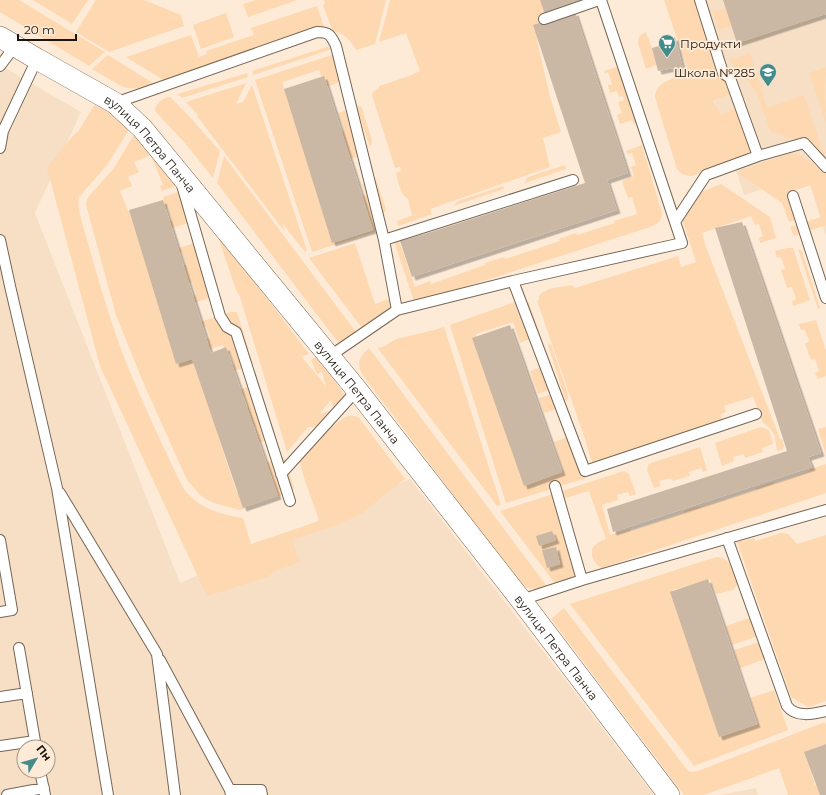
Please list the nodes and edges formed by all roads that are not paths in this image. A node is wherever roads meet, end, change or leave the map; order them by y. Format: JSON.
{"nodes":[{"id":1,"x":600,"y":0,"type":"edge"},
{"id":2,"x":700,"y":0,"type":"edge"},
{"id":3,"x":544,"y":19,"type":"dead end"},
{"id":4,"x":7,"y":41,"type":"edge"},
{"id":5,"x":37,"y":59,"type":"junction"},
{"id":6,"x":0,"y":66,"type":"edge"},
{"id":7,"x":115,"y":104,"type":"junction"},
{"id":8,"x":0,"y":148,"type":"edge"},
{"id":9,"x":758,"y":156,"type":"junction"},
{"id":10,"x":826,"y":167,"type":"edge"},
{"id":11,"x":178,"y":172,"type":"junction"},
{"id":12,"x":573,"y":180,"type":"dead end"},
{"id":13,"x":793,"y":196,"type":"dead end"},
{"id":14,"x":675,"y":222,"type":"junction"},
{"id":15,"x":0,"y":240,"type":"edge"},
{"id":16,"x":384,"y":240,"type":"junction"},
{"id":17,"x":513,"y":281,"type":"junction"},
{"id":18,"x":826,"y":298,"type":"edge"},
{"id":19,"x":396,"y":310,"type":"junction"},
{"id":20,"x":330,"y":356,"type":"junction"},
{"id":21,"x":358,"y":390,"type":"junction"},
{"id":22,"x":756,"y":414,"type":"dead end"},
{"id":23,"x":281,"y":474,"type":"junction"},
{"id":24,"x":555,"y":486,"type":"dead end"},
{"id":25,"x":57,"y":488,"type":"junction"},
{"id":26,"x":290,"y":501,"type":"dead end"},
{"id":27,"x":826,"y":510,"type":"edge"},
{"id":28,"x":727,"y":538,"type":"junction"},
{"id":29,"x":0,"y":540,"type":"edge"},
{"id":30,"x":582,"y":580,"type":"junction"},
{"id":31,"x":521,"y":600,"type":"junction"},
{"id":32,"x":0,"y":612,"type":"edge"},
{"id":33,"x":19,"y":648,"type":"dead end"},
{"id":34,"x":157,"y":654,"type":"junction"},
{"id":35,"x":27,"y":693,"type":"junction"},
{"id":36,"x":0,"y":697,"type":"edge"},
{"id":37,"x":826,"y":711,"type":"edge"},
{"id":38,"x":34,"y":739,"type":"edge"},
{"id":39,"x":16,"y":745,"type":"edge"},
{"id":40,"x":0,"y":746,"type":"edge"},
{"id":41,"x":42,"y":779,"type":"edge"},
{"id":42,"x":44,"y":792,"type":"edge"},
{"id":43,"x":231,"y":792,"type":"edge"},
{"id":44,"x":7,"y":795,"type":"edge"},
{"id":45,"x":108,"y":795,"type":"edge"},
{"id":46,"x":175,"y":795,"type":"edge"},
{"id":47,"x":262,"y":795,"type":"edge"},
{"id":48,"x":669,"y":795,"type":"edge"}],
"edges":[{"from":1,"to":3,"type":"lane"},
{"from":1,"to":14,"type":"lane"},
{"from":2,"to":9,"type":"lane"},
{"from":4,"to":5,"type":"street","name":"вулиця Петра Панча"},
{"from":4,"to":6,"type":"lane"},
{"from":5,"to":7,"type":"street","name":"вулиця Петра Панча"},
{"from":5,"to":8,"type":"lane"},
{"from":7,"to":11,"type":"street","name":"вулиця Петра Панча"},
{"from":7,"to":16,"type":"lane"},
{"from":9,"to":10,"type":"lane"},
{"from":9,"to":14,"type":"lane"},
{"from":11,"to":20,"type":"street","name":"вулиця Петра Панча"},
{"from":11,"to":23,"type":"lane"},
{"from":12,"to":16,"type":"lane"},
{"from":13,"to":18,"type":"lane"},
{"from":14,"to":17,"type":"lane"},
{"from":15,"to":25,"type":"lane"},
{"from":16,"to":19,"type":"lane"},
{"from":17,"to":19,"type":"lane"},
{"from":17,"to":22,"type":"lane"},
{"from":19,"to":20,"type":"lane"},
{"from":20,"to":21,"type":"street","name":"вулиця Петра Панча"},
{"from":21,"to":23,"type":"lane"},
{"from":21,"to":31,"type":"street","name":"вулиця Петра Панча"},
{"from":23,"to":26,"type":"lane"},
{"from":24,"to":30,"type":"lane"},
{"from":25,"to":34,"type":"lane"},
{"from":25,"to":45,"type":"lane"},
{"from":27,"to":28,"type":"lane"},
{"from":28,"to":30,"type":"lane"},
{"from":28,"to":37,"type":"lane"},
{"from":29,"to":32,"type":"lane"},
{"from":30,"to":31,"type":"lane"},
{"from":31,"to":48,"type":"street","name":"вулиця Петра Панча"},
{"from":33,"to":35,"type":"lane"},
{"from":34,"to":43,"type":"lane"},
{"from":34,"to":46,"type":"lane"},
{"from":35,"to":36,"type":"lane"},
{"from":35,"to":38,"type":"lane"},
{"from":39,"to":40,"type":"lane"},
{"from":41,"to":42,"type":"lane"},
{"from":42,"to":44,"type":"lane"},
{"from":43,"to":47,"type":"lane"}]}
